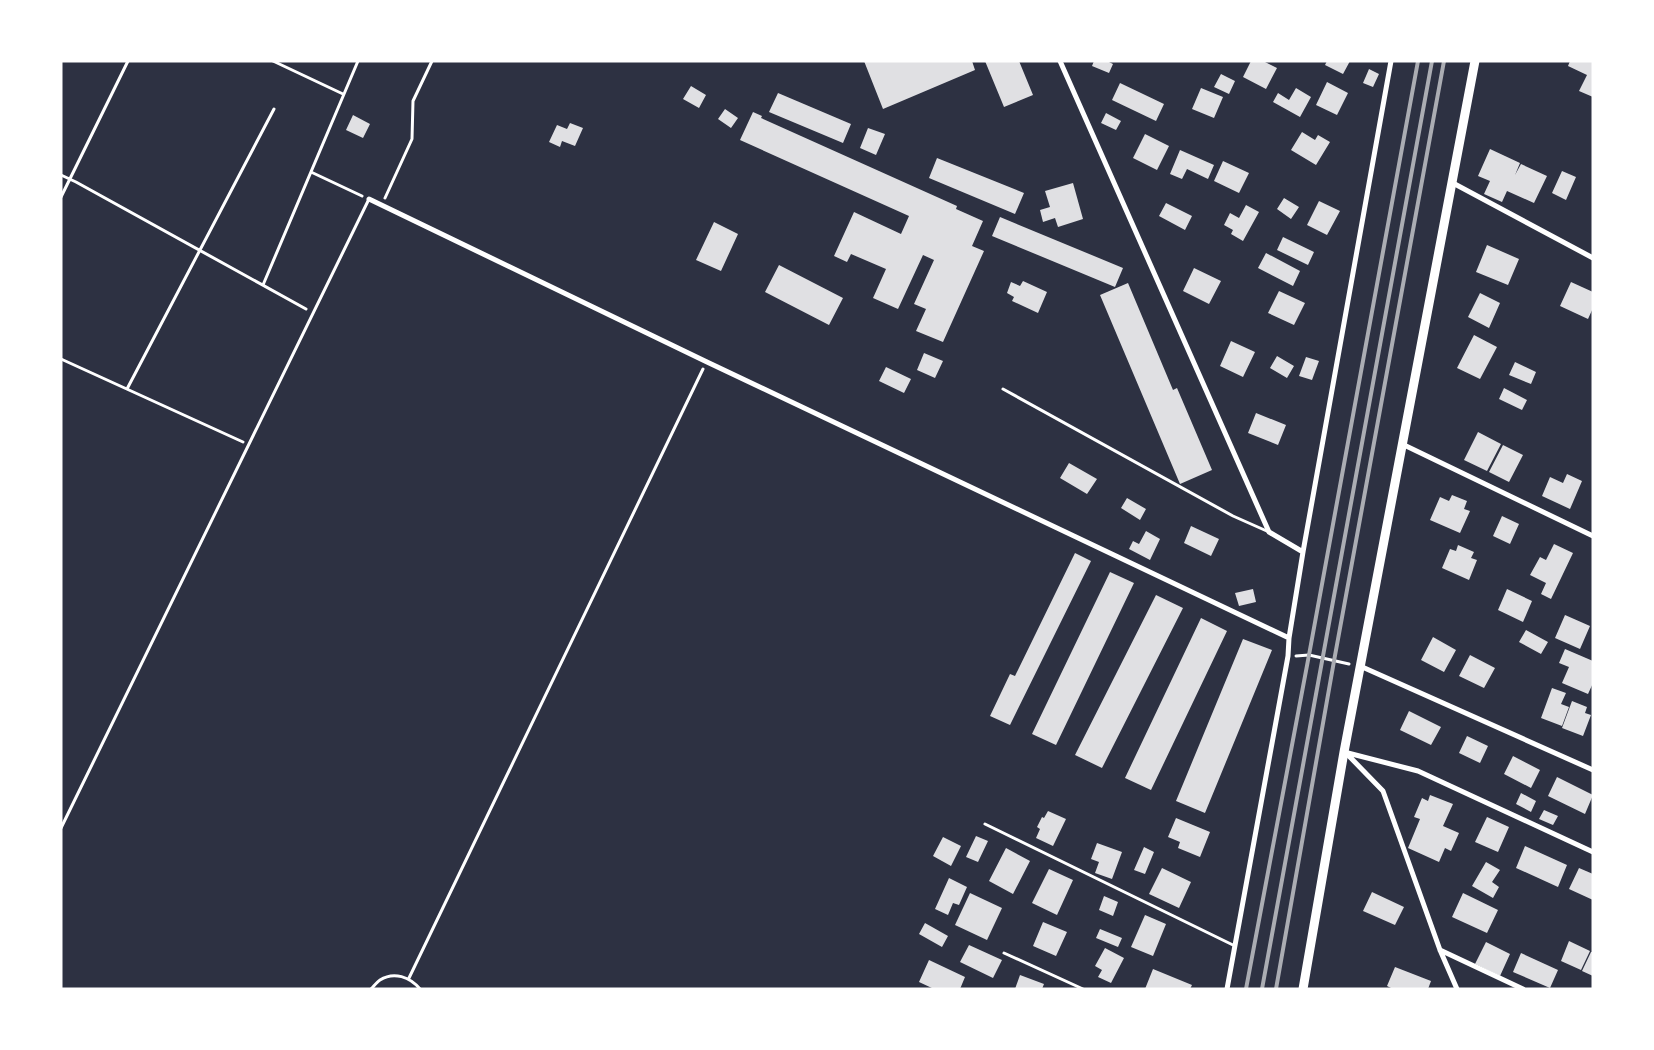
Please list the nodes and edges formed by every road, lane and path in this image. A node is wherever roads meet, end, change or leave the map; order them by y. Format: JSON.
{"nodes":[{"id":1,"x":128,"y":61,"type":"edge"},
{"id":2,"x":273,"y":61,"type":"edge"},
{"id":3,"x":358,"y":61,"type":"edge"},
{"id":4,"x":432,"y":61,"type":"edge"},
{"id":5,"x":1392,"y":61,"type":"edge"},
{"id":6,"x":1475,"y":61,"type":"edge"},
{"id":7,"x":1062,"y":63,"type":"edge"},
{"id":8,"x":343,"y":94,"type":"junction"},
{"id":9,"x":274,"y":108,"type":"dead end"},
{"id":10,"x":311,"y":172,"type":"junction"},
{"id":11,"x":61,"y":175,"type":"edge"},
{"id":12,"x":70,"y":179,"type":"junction"},
{"id":13,"x":1451,"y":182,"type":"junction"},
{"id":14,"x":61,"y":197,"type":"edge"},
{"id":15,"x":369,"y":199,"type":"junction"},
{"id":16,"x":383,"y":206,"type":"junction"},
{"id":17,"x":200,"y":250,"type":"junction"},
{"id":18,"x":1593,"y":258,"type":"edge"},
{"id":19,"x":263,"y":285,"type":"junction"},
{"id":20,"x":312,"y":312,"type":"junction"},
{"id":21,"x":61,"y":359,"type":"edge"},
{"id":22,"x":707,"y":362,"type":"junction"},
{"id":23,"x":127,"y":389,"type":"junction"},
{"id":24,"x":1003,"y":389,"type":"dead end"},
{"id":25,"x":248,"y":444,"type":"junction"},
{"id":26,"x":1402,"y":444,"type":"junction"},
{"id":27,"x":1269,"y":532,"type":"junction"},
{"id":28,"x":1593,"y":536,"type":"edge"},
{"id":29,"x":1303,"y":552,"type":"junction"},
{"id":30,"x":1289,"y":638,"type":"junction"},
{"id":31,"x":1288,"y":656,"type":"junction"},
{"id":32,"x":1360,"y":666,"type":"junction"},
{"id":33,"x":1344,"y":752,"type":"junction"},
{"id":34,"x":1593,"y":770,"type":"edge"},
{"id":35,"x":985,"y":824,"type":"dead end"},
{"id":36,"x":61,"y":828,"type":"edge"},
{"id":37,"x":1593,"y":852,"type":"edge"},
{"id":38,"x":1235,"y":946,"type":"junction"},
{"id":39,"x":1440,"y":950,"type":"junction"},
{"id":40,"x":1004,"y":953,"type":"dead end"},
{"id":41,"x":409,"y":978,"type":"junction"},
{"id":42,"x":371,"y":989,"type":"edge"},
{"id":43,"x":420,"y":989,"type":"edge"},
{"id":44,"x":1083,"y":989,"type":"edge"},
{"id":45,"x":1227,"y":989,"type":"edge"},
{"id":46,"x":1303,"y":989,"type":"edge"},
{"id":47,"x":1457,"y":989,"type":"edge"},
{"id":48,"x":1523,"y":989,"type":"edge"}],
"edges":[{"from":1,"to":12,"type":"path"},
{"from":2,"to":8,"type":"path"},
{"from":3,"to":8,"type":"path"},
{"from":4,"to":16,"type":"path"},
{"from":5,"to":29,"type":"street"},
{"from":6,"to":13,"type":"street"},
{"from":7,"to":27,"type":"street"},
{"from":8,"to":10,"type":"path"},
{"from":9,"to":17,"type":"path"},
{"from":10,"to":15,"type":"path"},
{"from":10,"to":19,"type":"path"},
{"from":11,"to":12,"type":"path"},
{"from":12,"to":14,"type":"path"},
{"from":12,"to":17,"type":"path"},
{"from":13,"to":18,"type":"street"},
{"from":13,"to":26,"type":"street"},
{"from":15,"to":16,"type":"street"},
{"from":15,"to":20,"type":"lane"},
{"from":16,"to":22,"type":"street"},
{"from":17,"to":19,"type":"path"},
{"from":17,"to":23,"type":"path"},
{"from":19,"to":20,"type":"path"},
{"from":20,"to":25,"type":"lane"},
{"from":21,"to":23,"type":"path"},
{"from":22,"to":30,"type":"street"},
{"from":22,"to":41,"type":"path"},
{"from":23,"to":25,"type":"path"},
{"from":24,"to":27,"type":"lane"},
{"from":25,"to":36,"type":"lane"},
{"from":26,"to":28,"type":"street"},
{"from":26,"to":32,"type":"street"},
{"from":27,"to":29,"type":"street"},
{"from":29,"to":30,"type":"street"},
{"from":30,"to":31,"type":"street"},
{"from":31,"to":32,"type":"path"},
{"from":31,"to":38,"type":"street"},
{"from":32,"to":33,"type":"street"},
{"from":32,"to":34,"type":"street"},
{"from":33,"to":37,"type":"street"},
{"from":33,"to":39,"type":"street"},
{"from":33,"to":46,"type":"street"},
{"from":35,"to":38,"type":"lane"},
{"from":38,"to":45,"type":"street"},
{"from":39,"to":47,"type":"street"},
{"from":39,"to":48,"type":"street"},
{"from":40,"to":44,"type":"lane"},
{"from":41,"to":42,"type":"path"},
{"from":41,"to":43,"type":"path"}]}
